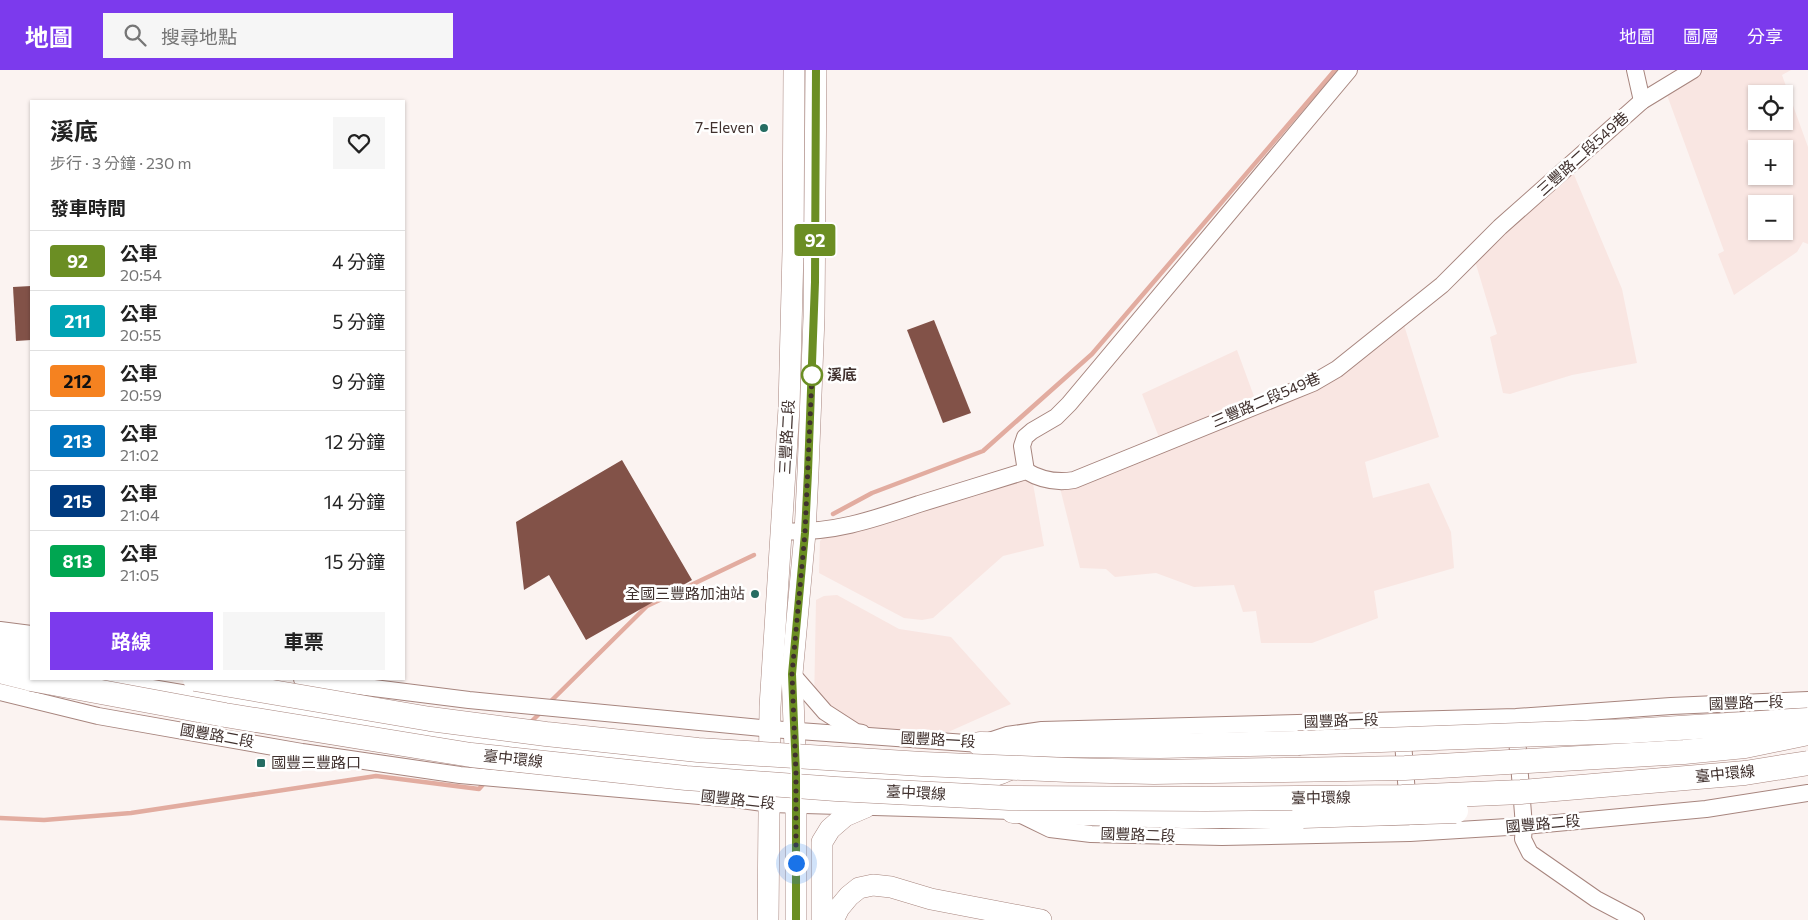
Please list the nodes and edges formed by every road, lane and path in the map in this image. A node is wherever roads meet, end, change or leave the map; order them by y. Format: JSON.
{"nodes":[{"id":1,"x":794,"y":70,"type":"edge"},
{"id":2,"x":816,"y":70,"type":"edge"},
{"id":3,"x":1349,"y":70,"type":"edge"},
{"id":4,"x":1635,"y":70,"type":"edge"},
{"id":5,"x":1693,"y":70,"type":"edge"},
{"id":6,"x":1642,"y":101,"type":"junction"},
{"id":7,"x":1026,"y":471,"type":"junction"},
{"id":8,"x":780,"y":531,"type":"junction"},
{"id":9,"x":805,"y":533,"type":"junction"},
{"id":10,"x":0,"y":630,"type":"edge"},
{"id":11,"x":30,"y":634,"type":"edge"},
{"id":12,"x":0,"y":640,"type":"edge"},
{"id":13,"x":30,"y":647,"type":"edge"},
{"id":14,"x":0,"y":656,"type":"edge"},
{"id":15,"x":30,"y":663,"type":"edge"},
{"id":16,"x":0,"y":671,"type":"edge"},
{"id":17,"x":792,"y":674,"type":"junction"},
{"id":18,"x":30,"y":679,"type":"edge"},
{"id":19,"x":36,"y":680,"type":"edge"},
{"id":20,"x":104,"y":680,"type":"edge"},
{"id":21,"x":201,"y":680,"type":"edge"},
{"id":22,"x":310,"y":680,"type":"edge"},
{"id":23,"x":0,"y":692,"type":"edge"},
{"id":24,"x":445,"y":697,"type":"junction"},
{"id":25,"x":1808,"y":700,"type":"edge"},
{"id":26,"x":1516,"y":717,"type":"junction"},
{"id":27,"x":1402,"y":720,"type":"junction"},
{"id":28,"x":1808,"y":720,"type":"edge"},
{"id":29,"x":771,"y":729,"type":"junction"},
{"id":30,"x":794,"y":730,"type":"junction"},
{"id":31,"x":1808,"y":733,"type":"edge"},
{"id":32,"x":440,"y":736,"type":"junction"},
{"id":33,"x":876,"y":737,"type":"junction"},
{"id":34,"x":980,"y":744,"type":"junction"},
{"id":35,"x":1058,"y":746,"type":"junction"},
{"id":36,"x":1808,"y":763,"type":"edge"},
{"id":37,"x":770,"y":770,"type":"junction"},
{"id":38,"x":796,"y":773,"type":"junction"},
{"id":39,"x":1808,"y":775,"type":"edge"},
{"id":40,"x":1808,"y":793,"type":"edge"},
{"id":41,"x":770,"y":804,"type":"junction"},
{"id":42,"x":795,"y":806,"type":"junction"},
{"id":43,"x":866,"y":807,"type":"junction"},
{"id":44,"x":1013,"y":811,"type":"junction"},
{"id":45,"x":1524,"y":826,"type":"junction"},
{"id":46,"x":1410,"y":833,"type":"junction"},
{"id":47,"x":768,"y":920,"type":"edge"},
{"id":48,"x":796,"y":920,"type":"edge"},
{"id":49,"x":822,"y":920,"type":"edge"},
{"id":50,"x":833,"y":920,"type":"edge"},
{"id":51,"x":1041,"y":920,"type":"edge"},
{"id":52,"x":1636,"y":920,"type":"edge"}],
"edges":[{"from":1,"to":8,"type":"main road","name":"三豐路二段"},
{"from":2,"to":9,"type":"main road","name":"三豐路二段"},
{"from":3,"to":7,"type":"street"},
{"from":4,"to":6,"type":"street"},
{"from":5,"to":6,"type":"street","name":"三豐路二段549巷"},
{"from":6,"to":7,"type":"street","name":"三豐路二段549巷"},
{"from":7,"to":9,"type":"street"},
{"from":8,"to":9,"type":"street"},
{"from":8,"to":29,"type":"main road","name":"三豐路二段"},
{"from":9,"to":17,"type":"main road","name":"三豐路二段"},
{"from":10,"to":11,"type":"street"},
{"from":12,"to":13,"type":"highway"},
{"from":14,"to":15,"type":"street"},
{"from":16,"to":18,"type":"highway","name":"臺中環線"},
{"from":17,"to":30,"type":"main road","name":"三豐路二段"},
{"from":17,"to":33,"type":"street"},
{"from":19,"to":36,"type":"highway","name":"臺中環線","bridge":true},
{"from":20,"to":32,"type":"street"},
{"from":21,"to":31,"type":"highway","name":"臺中環線","bridge":true},
{"from":22,"to":24,"type":"street"},
{"from":23,"to":41,"type":"street","name":"國豐路二段"},
{"from":24,"to":29,"type":"street"},
{"from":24,"to":32,"type":"street"},
{"from":25,"to":26,"type":"street","name":"國豐路一段"},
{"from":26,"to":27,"type":"street","name":"國豐路一段"},
{"from":26,"to":45,"type":"street"},
{"from":27,"to":34,"type":"street","name":"國豐路一段"},
{"from":27,"to":46,"type":"street"},
{"from":28,"to":35,"type":"highway","bridge":true},
{"from":29,"to":30,"type":"street"},
{"from":29,"to":37,"type":"main road","name":"三豐路二段"},
{"from":30,"to":33,"type":"street"},
{"from":30,"to":38,"type":"main road","name":"三豐路二段"},
{"from":32,"to":37,"type":"street"},
{"from":33,"to":34,"type":"street","name":"國豐路一段"},
{"from":34,"to":35,"type":"highway"},
{"from":35,"to":38,"type":"highway"},
{"from":37,"to":38,"type":"street"},
{"from":37,"to":41,"type":"main road","name":"三豐路二段"},
{"from":38,"to":42,"type":"main road","name":"三豐路二段"},
{"from":39,"to":44,"type":"highway","bridge":true},
{"from":40,"to":45,"type":"street","name":"國豐路二段"},
{"from":41,"to":42,"type":"street","name":"國豐路二段"},
{"from":41,"to":47,"type":"main road","name":"三豐路二段"},
{"from":42,"to":43,"type":"street","name":"國豐路二段"},
{"from":42,"to":48,"type":"main road","name":"三豐路二段"},
{"from":43,"to":44,"type":"street","name":"國豐路二段"},
{"from":43,"to":49,"type":"main road"},
{"from":44,"to":46,"type":"street","name":"國豐路二段"},
{"from":45,"to":46,"type":"street","name":"國豐路二段"},
{"from":45,"to":52,"type":"street"},
{"from":50,"to":51,"type":"main road"}]}
